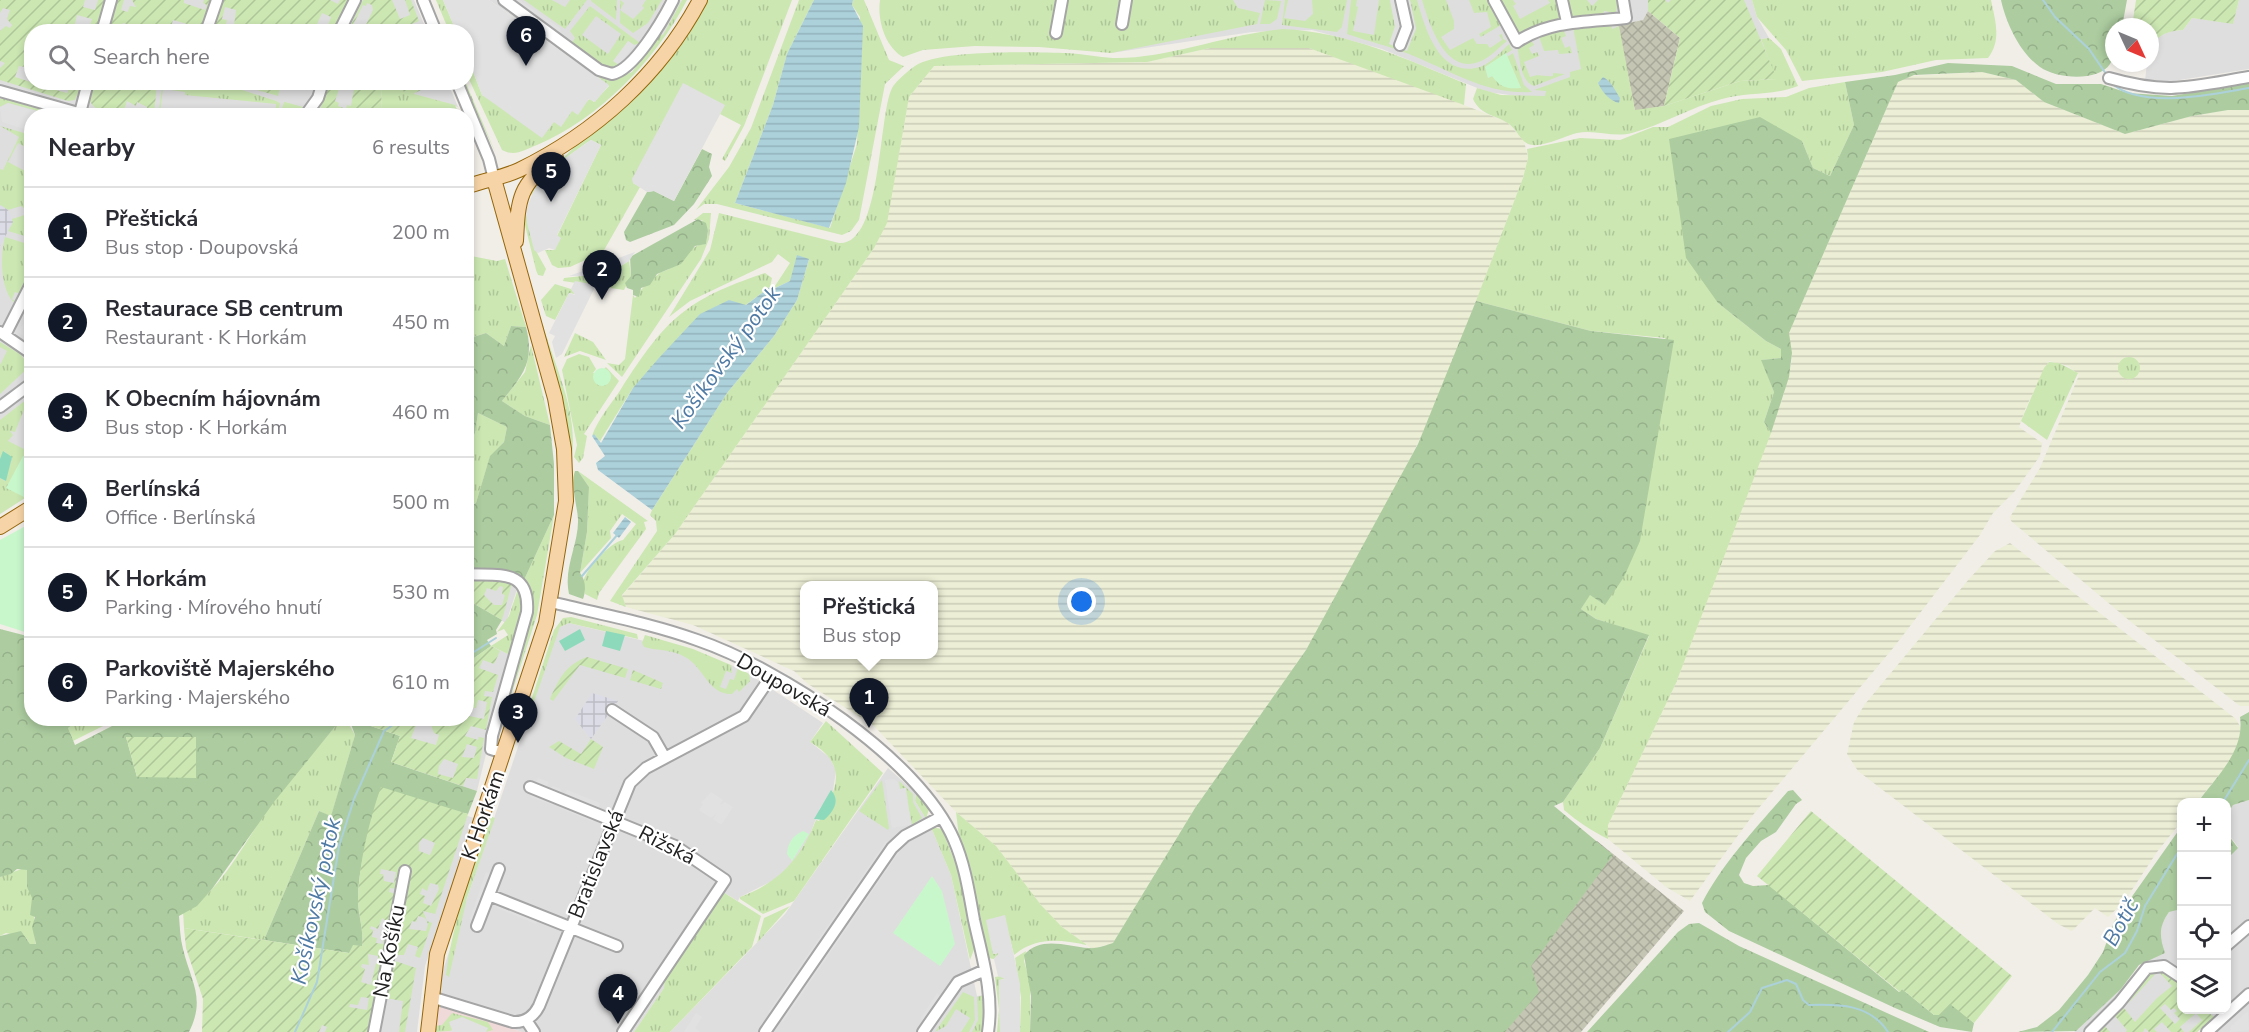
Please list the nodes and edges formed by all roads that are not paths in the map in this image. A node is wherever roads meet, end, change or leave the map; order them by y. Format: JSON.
{"nodes":[{"id":1,"x":111,"y":0,"type":"edge"},
{"id":2,"x":217,"y":0,"type":"edge"},
{"id":3,"x":355,"y":0,"type":"edge"},
{"id":4,"x":423,"y":0,"type":"edge"},
{"id":5,"x":504,"y":0,"type":"edge"},
{"id":6,"x":673,"y":0,"type":"edge"},
{"id":7,"x":700,"y":0,"type":"edge"},
{"id":8,"x":1062,"y":0,"type":"edge"},
{"id":9,"x":1126,"y":0,"type":"edge"},
{"id":10,"x":1401,"y":0,"type":"edge"},
{"id":11,"x":1494,"y":0,"type":"edge"},
{"id":12,"x":1562,"y":0,"type":"edge"},
{"id":13,"x":1623,"y":0,"type":"edge"},
{"id":14,"x":1567,"y":22,"type":"junction"},
{"id":15,"x":104,"y":24,"type":"edge"},
{"id":16,"x":209,"y":24,"type":"edge"},
{"id":17,"x":343,"y":24,"type":"edge"},
{"id":18,"x":433,"y":24,"type":"edge"},
{"id":19,"x":1122,"y":24,"type":"dead end"},
{"id":20,"x":1056,"y":33,"type":"dead end"},
{"id":21,"x":1400,"y":45,"type":"dead end"},
{"id":22,"x":2249,"y":77,"type":"edge"},
{"id":23,"x":2109,"y":78,"type":"dead end"},
{"id":24,"x":87,"y":90,"type":"edge"},
{"id":25,"x":320,"y":90,"type":"edge"},
{"id":26,"x":460,"y":90,"type":"edge"},
{"id":27,"x":0,"y":91,"type":"edge"},
{"id":28,"x":63,"y":108,"type":"edge"},
{"id":29,"x":86,"y":108,"type":"edge"},
{"id":30,"x":311,"y":108,"type":"edge"},
{"id":31,"x":468,"y":108,"type":"edge"},
{"id":32,"x":474,"y":123,"type":"edge"},
{"id":33,"x":565,"y":145,"type":"junction"},
{"id":34,"x":494,"y":179,"type":"junction"},
{"id":35,"x":474,"y":185,"type":"edge"},
{"id":36,"x":516,"y":252,"type":"junction"},
{"id":37,"x":24,"y":296,"type":"edge"},
{"id":38,"x":2,"y":334,"type":"edge"},
{"id":39,"x":24,"y":349,"type":"edge"},
{"id":40,"x":24,"y":389,"type":"edge"},
{"id":41,"x":0,"y":407,"type":"edge"},
{"id":42,"x":24,"y":512,"type":"edge"},
{"id":43,"x":0,"y":527,"type":"edge"},
{"id":44,"x":474,"y":575,"type":"edge"},
{"id":45,"x":551,"y":602,"type":"junction"},
{"id":46,"x":772,"y":675,"type":"junction"},
{"id":47,"x":612,"y":710,"type":"dead end"},
{"id":48,"x":504,"y":753,"type":"junction"},
{"id":49,"x":665,"y":758,"type":"junction"},
{"id":50,"x":530,"y":787,"type":"dead end"},
{"id":51,"x":941,"y":817,"type":"junction"},
{"id":52,"x":614,"y":820,"type":"junction"},
{"id":53,"x":499,"y":869,"type":"dead end"},
{"id":54,"x":405,"y":871,"type":"dead end"},
{"id":55,"x":489,"y":894,"type":"junction"},
{"id":56,"x":477,"y":926,"type":"dead end"},
{"id":57,"x":2249,"y":926,"type":"edge"},
{"id":58,"x":571,"y":928,"type":"junction"},
{"id":59,"x":2231,"y":942,"type":"edge"},
{"id":60,"x":617,"y":946,"type":"dead end"},
{"id":61,"x":985,"y":969,"type":"junction"},
{"id":62,"x":2177,"y":975,"type":"edge"},
{"id":63,"x":2249,"y":994,"type":"edge"},
{"id":64,"x":431,"y":997,"type":"junction"},
{"id":65,"x":2231,"y":1005,"type":"edge"},
{"id":66,"x":2218,"y":1014,"type":"edge"},
{"id":67,"x":526,"y":1020,"type":"junction"},
{"id":68,"x":374,"y":1032,"type":"edge"},
{"id":69,"x":428,"y":1032,"type":"edge"},
{"id":70,"x":534,"y":1032,"type":"edge"},
{"id":71,"x":623,"y":1032,"type":"edge"},
{"id":72,"x":765,"y":1032,"type":"edge"},
{"id":73,"x":923,"y":1032,"type":"edge"},
{"id":74,"x":988,"y":1032,"type":"edge"},
{"id":75,"x":2090,"y":1032,"type":"edge"},
{"id":76,"x":2207,"y":1032,"type":"edge"}],
"edges":[{"from":1,"to":15,"type":"street"},
{"from":2,"to":16,"type":"street"},
{"from":3,"to":17,"type":"street"},
{"from":4,"to":18,"type":"street"},
{"from":5,"to":6,"type":"street"},
{"from":7,"to":33,"type":"main road"},
{"from":8,"to":20,"type":"street"},
{"from":9,"to":19,"type":"street"},
{"from":10,"to":21,"type":"street"},
{"from":11,"to":14,"type":"street"},
{"from":12,"to":14,"type":"street"},
{"from":13,"to":14,"type":"street"},
{"from":22,"to":23,"type":"street"},
{"from":24,"to":29,"type":"street"},
{"from":25,"to":30,"type":"street"},
{"from":26,"to":31,"type":"street"},
{"from":27,"to":28,"type":"street"},
{"from":32,"to":34,"type":"street"},
{"from":33,"to":34,"type":"main road"},
{"from":33,"to":36,"type":"main road"},
{"from":34,"to":35,"type":"main road"},
{"from":34,"to":36,"type":"main road","name":"K Horkám"},
{"from":36,"to":45,"type":"main road","name":"K Horkám"},
{"from":37,"to":38,"type":"street"},
{"from":38,"to":39,"type":"street"},
{"from":40,"to":41,"type":"street"},
{"from":42,"to":43,"type":"main road"},
{"from":44,"to":48,"type":"street"},
{"from":45,"to":46,"type":"street","name":"Doupovská"},
{"from":45,"to":48,"type":"main road","name":"K Horkám"},
{"from":46,"to":49,"type":"street","name":"Bratislavská"},
{"from":46,"to":51,"type":"street","name":"Doupovská"},
{"from":47,"to":49,"type":"street"},
{"from":48,"to":64,"type":"main road","name":"K Horkám"},
{"from":49,"to":52,"type":"street","name":"Bratislavská"},
{"from":50,"to":52,"type":"street","name":"Rižská"},
{"from":51,"to":61,"type":"street","name":"Doupovská"},
{"from":51,"to":72,"type":"street"},
{"from":52,"to":58,"type":"street","name":"Bratislavská"},
{"from":52,"to":71,"type":"street","name":"Rižská"},
{"from":53,"to":55,"type":"street"},
{"from":54,"to":68,"type":"street","name":"Na Košíku"},
{"from":55,"to":56,"type":"street"},
{"from":55,"to":58,"type":"street"},
{"from":57,"to":59,"type":"street"},
{"from":58,"to":60,"type":"street"},
{"from":58,"to":67,"type":"street","name":"Bratislavská"},
{"from":61,"to":73,"type":"street"},
{"from":61,"to":74,"type":"street","name":"Doupovská"},
{"from":62,"to":75,"type":"street"},
{"from":63,"to":65,"type":"street"},
{"from":64,"to":67,"type":"street"},
{"from":64,"to":69,"type":"main road","name":"K Horkám"},
{"from":66,"to":76,"type":"street"},
{"from":67,"to":70,"type":"street"}]}
